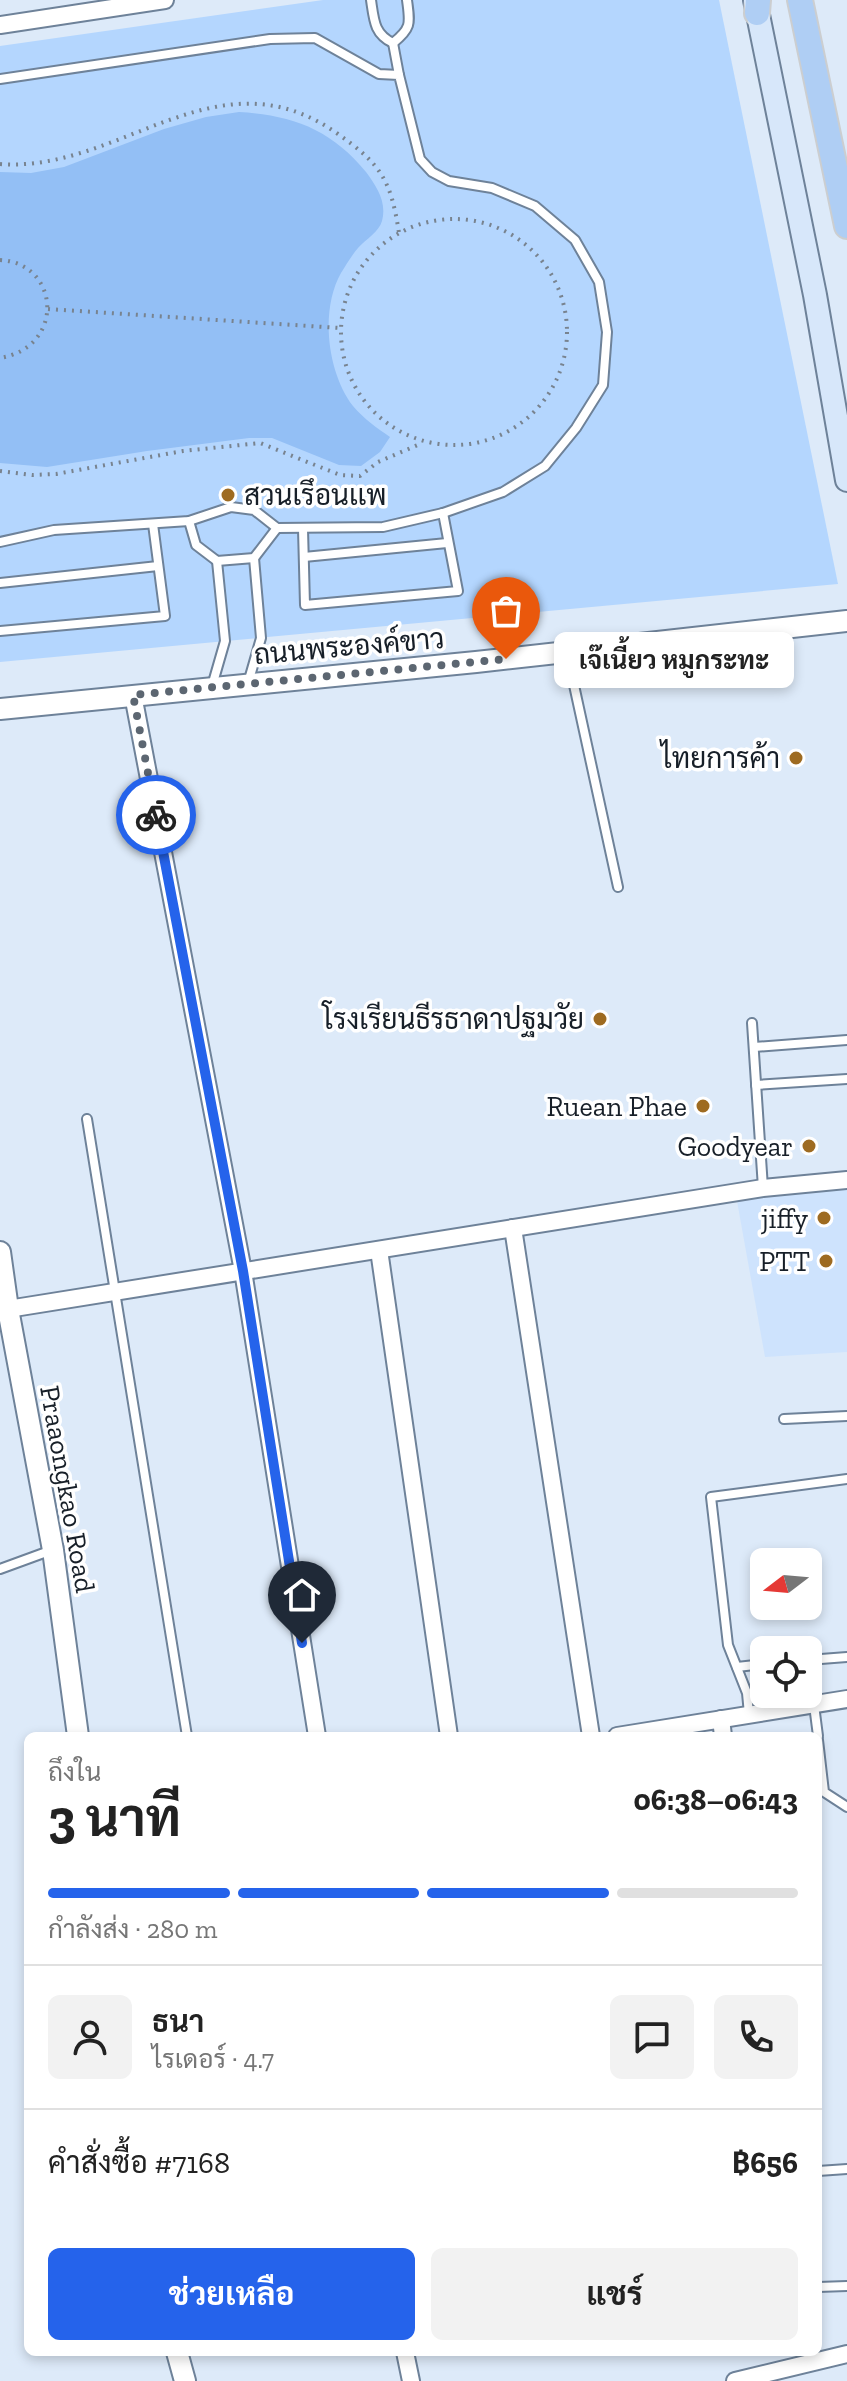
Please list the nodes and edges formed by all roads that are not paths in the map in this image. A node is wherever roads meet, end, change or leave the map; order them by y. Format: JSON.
{"nodes":[{"id":1,"x":165,"y":0,"type":"edge"},
{"id":2,"x":371,"y":0,"type":"edge"},
{"id":3,"x":407,"y":0,"type":"edge"},
{"id":4,"x":800,"y":0,"type":"edge"},
{"id":5,"x":757,"y":4,"type":"edge"},
{"id":6,"x":72,"y":7,"type":"edge"},
{"id":7,"x":0,"y":25,"type":"edge"},
{"id":8,"x":393,"y":43,"type":"junction"},
{"id":9,"x":399,"y":75,"type":"junction"},
{"id":10,"x":0,"y":79,"type":"edge"},
{"id":11,"x":847,"y":226,"type":"edge"},
{"id":12,"x":847,"y":480,"type":"edge"},
{"id":13,"x":443,"y":513,"type":"junction"},
{"id":14,"x":189,"y":521,"type":"junction"},
{"id":15,"x":153,"y":524,"type":"junction"},
{"id":16,"x":277,"y":528,"type":"junction"},
{"id":17,"x":303,"y":529,"type":"junction"},
{"id":18,"x":0,"y":542,"type":"edge"},
{"id":19,"x":447,"y":543,"type":"junction"},
{"id":20,"x":304,"y":557,"type":"junction"},
{"id":21,"x":254,"y":558,"type":"junction"},
{"id":22,"x":217,"y":561,"type":"junction"},
{"id":23,"x":158,"y":566,"type":"junction"},
{"id":24,"x":0,"y":583,"type":"edge"},
{"id":25,"x":847,"y":621,"type":"edge"},
{"id":26,"x":0,"y":631,"type":"edge"},
{"id":27,"x":566,"y":652,"type":"junction"},
{"id":28,"x":248,"y":684,"type":"junction"},
{"id":29,"x":212,"y":687,"type":"junction"},
{"id":30,"x":133,"y":695,"type":"junction"},
{"id":31,"x":0,"y":709,"type":"edge"},
{"id":32,"x":618,"y":887,"type":"dead end"},
{"id":33,"x":752,"y":1023,"type":"dead end"},
{"id":34,"x":847,"y":1040,"type":"edge"},
{"id":35,"x":754,"y":1047,"type":"junction"},
{"id":36,"x":847,"y":1079,"type":"edge"},
{"id":37,"x":756,"y":1085,"type":"junction"},
{"id":38,"x":87,"y":1119,"type":"dead end"},
{"id":39,"x":847,"y":1180,"type":"edge"},
{"id":40,"x":763,"y":1188,"type":"junction"},
{"id":41,"x":513,"y":1228,"type":"junction"},
{"id":42,"x":379,"y":1250,"type":"junction"},
{"id":43,"x":0,"y":1252,"type":"edge"},
{"id":44,"x":243,"y":1271,"type":"junction"},
{"id":45,"x":117,"y":1293,"type":"junction"},
{"id":46,"x":4,"y":1295,"type":"edge"},
{"id":47,"x":847,"y":1416,"type":"edge"},
{"id":48,"x":784,"y":1419,"type":"dead end"},
{"id":49,"x":847,"y":1479,"type":"edge"},
{"id":50,"x":53,"y":1550,"type":"junction"},
{"id":51,"x":0,"y":1569,"type":"edge"},
{"id":52,"x":847,"y":1657,"type":"edge"},
{"id":53,"x":822,"y":1659,"type":"edge"},
{"id":54,"x":750,"y":1666,"type":"edge"},
{"id":55,"x":737,"y":1667,"type":"junction"},
{"id":56,"x":847,"y":1699,"type":"edge"},
{"id":57,"x":822,"y":1703,"type":"edge"},
{"id":58,"x":790,"y":1708,"type":"edge"},
{"id":59,"x":814,"y":1708,"type":"edge"},
{"id":60,"x":749,"y":1715,"type":"junction"},
{"id":61,"x":722,"y":1728,"type":"edge"},
{"id":62,"x":77,"y":1732,"type":"edge"},
{"id":63,"x":186,"y":1732,"type":"edge"},
{"id":64,"x":316,"y":1732,"type":"edge"},
{"id":65,"x":448,"y":1732,"type":"edge"},
{"id":66,"x":590,"y":1732,"type":"edge"},
{"id":67,"x":670,"y":1732,"type":"edge"},
{"id":68,"x":817,"y":1732,"type":"edge"},
{"id":69,"x":822,"y":1774,"type":"edge"},
{"id":70,"x":847,"y":1807,"type":"edge"},
{"id":71,"x":847,"y":2169,"type":"edge"},
{"id":72,"x":822,"y":2171,"type":"edge"},
{"id":73,"x":847,"y":2286,"type":"edge"},
{"id":74,"x":822,"y":2287,"type":"edge"},
{"id":75,"x":847,"y":2354,"type":"edge"},
{"id":76,"x":178,"y":2356,"type":"edge"},
{"id":77,"x":406,"y":2356,"type":"edge"},
{"id":78,"x":185,"y":2381,"type":"edge"},
{"id":79,"x":411,"y":2381,"type":"edge"},
{"id":80,"x":735,"y":2381,"type":"edge"}],
"edges":[{"from":1,"to":6,"type":"street"},
{"from":2,"to":8,"type":"lane"},
{"from":3,"to":8,"type":"lane"},
{"from":4,"to":11,"type":"main road"},
{"from":5,"to":12,"type":"main road"},
{"from":6,"to":7,"type":"street"},
{"from":8,"to":9,"type":"lane"},
{"from":9,"to":10,"type":"lane"},
{"from":9,"to":13,"type":"lane"},
{"from":13,"to":17,"type":"lane"},
{"from":13,"to":19,"type":"lane"},
{"from":14,"to":15,"type":"lane"},
{"from":14,"to":16,"type":"lane"},
{"from":14,"to":22,"type":"lane"},
{"from":15,"to":18,"type":"lane"},
{"from":15,"to":23,"type":"lane"},
{"from":16,"to":17,"type":"lane"},
{"from":16,"to":21,"type":"lane"},
{"from":17,"to":20,"type":"lane"},
{"from":19,"to":20,"type":"lane"},
{"from":19,"to":20,"type":"lane"},
{"from":21,"to":22,"type":"lane"},
{"from":21,"to":28,"type":"lane"},
{"from":22,"to":29,"type":"lane"},
{"from":23,"to":24,"type":"lane"},
{"from":23,"to":26,"type":"lane"},
{"from":25,"to":27,"type":"street","name":"ถนนพระองค์ขาว"},
{"from":27,"to":28,"type":"street","name":"ถนนพระองค์ขาว"},
{"from":27,"to":32,"type":"lane"},
{"from":28,"to":29,"type":"street","name":"ถนนพระองค์ขาว"},
{"from":29,"to":30,"type":"street","name":"ถนนพระองค์ขาว"},
{"from":30,"to":31,"type":"street","name":"ถนนพระองค์ขาว"},
{"from":30,"to":44,"type":"street"},
{"from":33,"to":35,"type":"lane"},
{"from":34,"to":35,"type":"lane"},
{"from":35,"to":37,"type":"lane"},
{"from":36,"to":37,"type":"lane"},
{"from":37,"to":40,"type":"lane"},
{"from":38,"to":45,"type":"lane"},
{"from":39,"to":40,"type":"street"},
{"from":40,"to":41,"type":"street"},
{"from":41,"to":42,"type":"street"},
{"from":41,"to":66,"type":"street"},
{"from":42,"to":44,"type":"street"},
{"from":42,"to":65,"type":"street"},
{"from":43,"to":46,"type":"street","name":"Praaongkao Road"},
{"from":44,"to":45,"type":"street"},
{"from":44,"to":64,"type":"street"},
{"from":45,"to":46,"type":"street"},
{"from":45,"to":63,"type":"lane"},
{"from":46,"to":50,"type":"street","name":"Praaongkao Road"},
{"from":47,"to":48,"type":"lane"},
{"from":49,"to":55,"type":"lane"},
{"from":50,"to":51,"type":"lane"},
{"from":50,"to":62,"type":"street","name":"Praaongkao Road"},
{"from":52,"to":53,"type":"lane"},
{"from":54,"to":55,"type":"lane"},
{"from":55,"to":60,"type":"lane"},
{"from":56,"to":57,"type":"street"},
{"from":58,"to":60,"type":"street"},
{"from":59,"to":68,"type":"lane"},
{"from":60,"to":61,"type":"street"},
{"from":61,"to":67,"type":"street"},
{"from":69,"to":70,"type":"lane"},
{"from":71,"to":72,"type":"lane"},
{"from":73,"to":74,"type":"lane"},
{"from":75,"to":80,"type":"street"},
{"from":76,"to":78,"type":"street"},
{"from":77,"to":79,"type":"street"}]}
